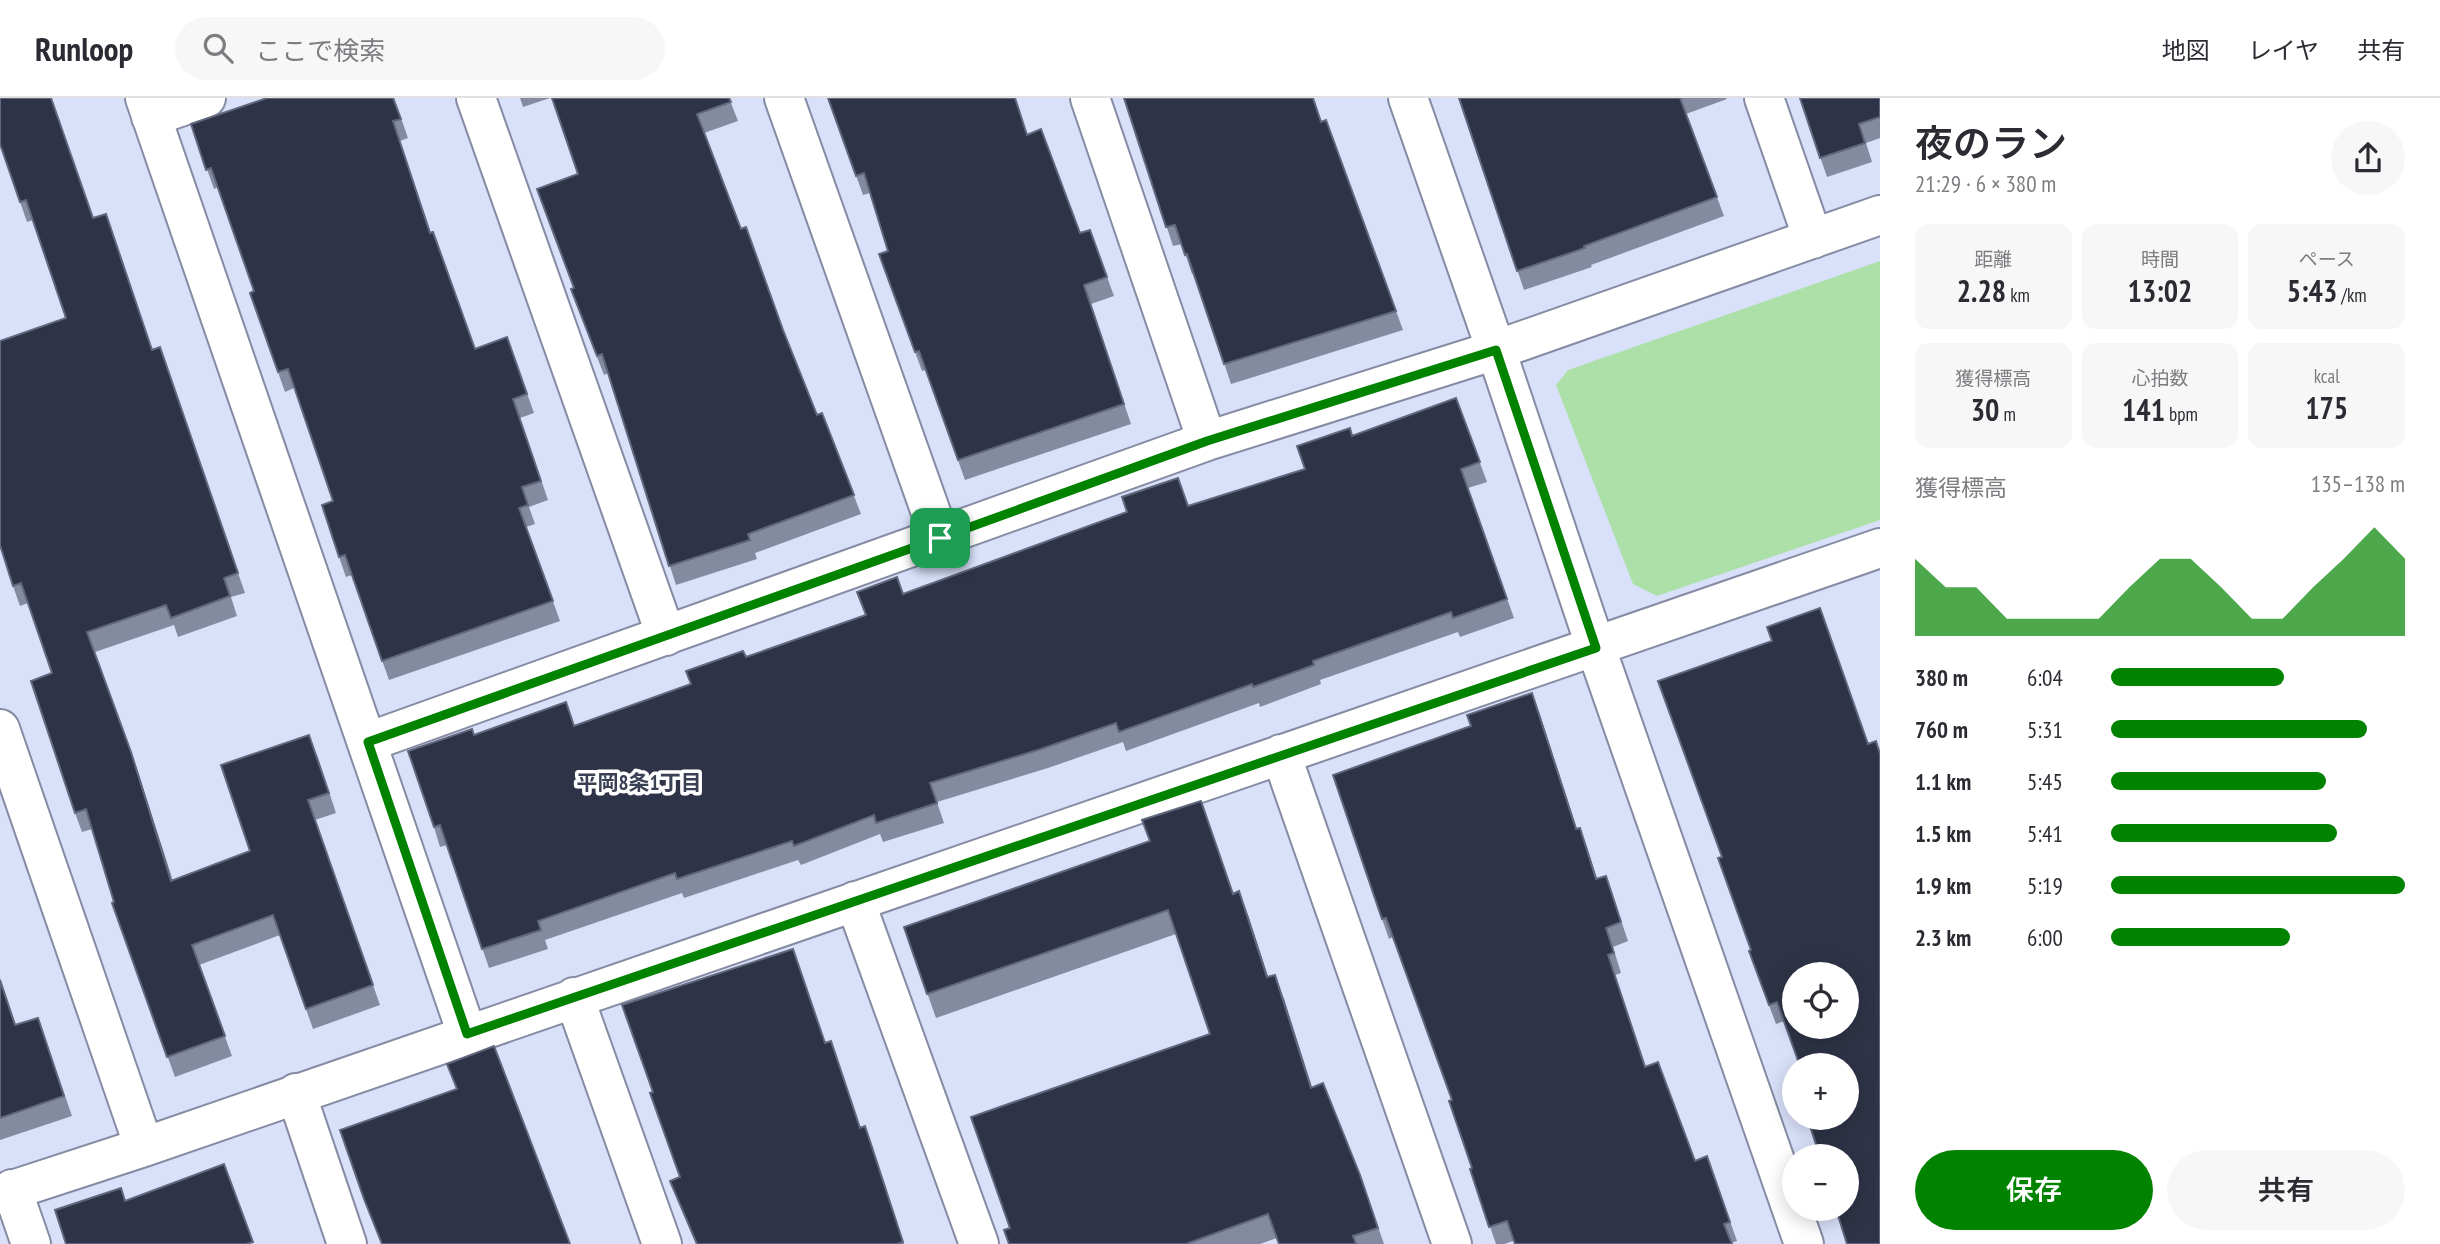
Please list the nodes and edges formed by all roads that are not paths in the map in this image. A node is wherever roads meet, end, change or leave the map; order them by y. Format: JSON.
{"nodes":[{"id":1,"x":206,"y":98,"type":"edge"},
{"id":2,"x":476,"y":98,"type":"edge"},
{"id":3,"x":784,"y":98,"type":"edge"},
{"id":4,"x":1090,"y":98,"type":"edge"},
{"id":5,"x":1408,"y":98,"type":"edge"},
{"id":6,"x":1764,"y":98,"type":"edge"},
{"id":7,"x":148,"y":107,"type":"edge"},
{"id":8,"x":1880,"y":215,"type":"edge"},
{"id":9,"x":1813,"y":239,"type":"junction"},
{"id":10,"x":1496,"y":350,"type":"junction"},
{"id":11,"x":1207,"y":441,"type":"junction"},
{"id":12,"x":940,"y":538,"type":"junction"},
{"id":13,"x":1878,"y":557,"type":"edge"},
{"id":14,"x":666,"y":636,"type":"junction"},
{"id":15,"x":1596,"y":648,"type":"junction"},
{"id":16,"x":0,"y":729,"type":"edge"},
{"id":17,"x":368,"y":742,"type":"junction"},
{"id":18,"x":1281,"y":754,"type":"junction"},
{"id":19,"x":855,"y":901,"type":"junction"},
{"id":20,"x":574,"y":997,"type":"junction"},
{"id":21,"x":467,"y":1034,"type":"junction"},
{"id":22,"x":296,"y":1093,"type":"junction"},
{"id":23,"x":145,"y":1147,"type":"junction"},
{"id":24,"x":6,"y":1192,"type":"edge"},
{"id":25,"x":31,"y":1244,"type":"edge"},
{"id":26,"x":347,"y":1244,"type":"edge"},
{"id":27,"x":662,"y":1244,"type":"edge"},
{"id":28,"x":979,"y":1244,"type":"edge"},
{"id":29,"x":1452,"y":1244,"type":"edge"},
{"id":30,"x":1804,"y":1244,"type":"edge"}],
"edges":[{"from":1,"to":7,"type":"street"},
{"from":2,"to":14,"type":"street"},
{"from":3,"to":12,"type":"street"},
{"from":4,"to":11,"type":"street"},
{"from":5,"to":10,"type":"street"},
{"from":6,"to":9,"type":"street"},
{"from":7,"to":17,"type":"street"},
{"from":8,"to":9,"type":"street"},
{"from":9,"to":10,"type":"street"},
{"from":10,"to":11,"type":"street"},
{"from":10,"to":15,"type":"street"},
{"from":11,"to":12,"type":"street"},
{"from":12,"to":14,"type":"street"},
{"from":13,"to":15,"type":"street"},
{"from":14,"to":17,"type":"street"},
{"from":15,"to":18,"type":"street"},
{"from":15,"to":30,"type":"street"},
{"from":16,"to":23,"type":"street"},
{"from":17,"to":21,"type":"street"},
{"from":18,"to":19,"type":"street"},
{"from":18,"to":29,"type":"street"},
{"from":19,"to":20,"type":"street"},
{"from":19,"to":28,"type":"street"},
{"from":20,"to":21,"type":"street"},
{"from":20,"to":27,"type":"street"},
{"from":21,"to":22,"type":"street"},
{"from":22,"to":23,"type":"street"},
{"from":22,"to":26,"type":"street"},
{"from":23,"to":24,"type":"street"},
{"from":24,"to":25,"type":"street"}]}
